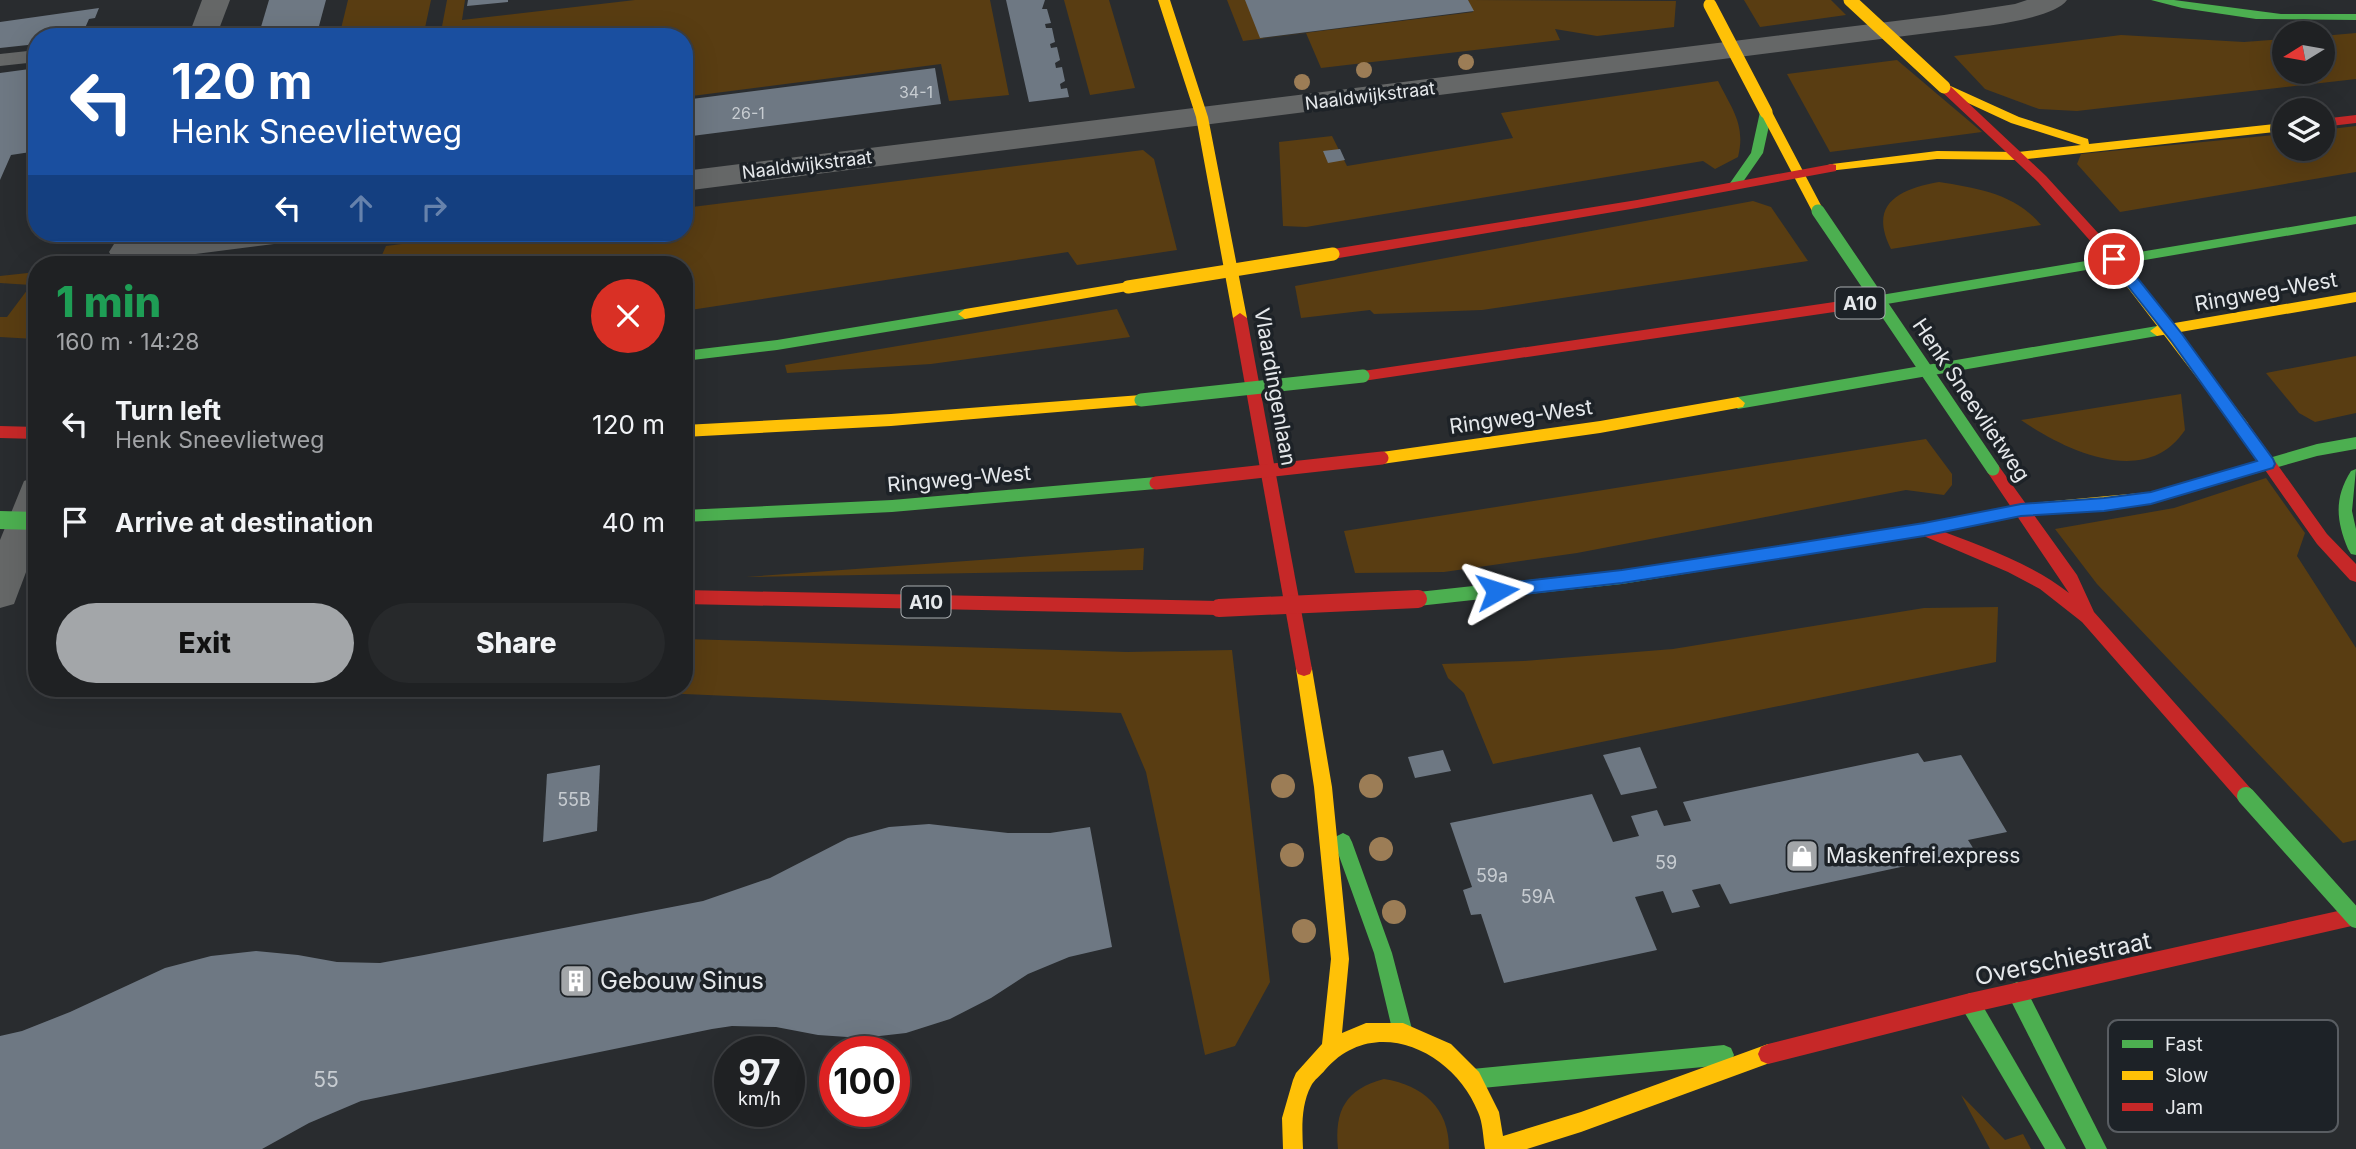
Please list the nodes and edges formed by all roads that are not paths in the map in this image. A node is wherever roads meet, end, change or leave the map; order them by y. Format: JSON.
{"nodes":[{"id":1,"x":216,"y":0,"type":"edge"},
{"id":2,"x":1164,"y":0,"type":"edge"},
{"id":3,"x":1850,"y":0,"type":"edge"},
{"id":4,"x":2053,"y":0,"type":"edge"},
{"id":5,"x":2157,"y":0,"type":"edge"},
{"id":6,"x":1709,"y":3,"type":"edge"},
{"id":7,"x":2356,"y":17,"type":"edge"},
{"id":8,"x":200,"y":28,"type":"edge"},
{"id":9,"x":28,"y":57,"type":"edge"},
{"id":10,"x":0,"y":60,"type":"edge"},
{"id":11,"x":1944,"y":87,"type":"junction"},
{"id":12,"x":1766,"y":112,"type":"junction"},
{"id":13,"x":1202,"y":117,"type":"junction"},
{"id":14,"x":2356,"y":119,"type":"edge"},
{"id":15,"x":2335,"y":121,"type":"edge"},
{"id":16,"x":2272,"y":128,"type":"edge"},
{"id":17,"x":2100,"y":147,"type":"junction"},
{"id":18,"x":2018,"y":156,"type":"junction"},
{"id":19,"x":1797,"y":174,"type":"junction"},
{"id":20,"x":693,"y":180,"type":"edge"},
{"id":21,"x":1734,"y":186,"type":"junction"},
{"id":22,"x":2356,"y":220,"type":"edge"},
{"id":23,"x":191,"y":242,"type":"edge"},
{"id":24,"x":126,"y":249,"type":"edge"},
{"id":25,"x":2356,"y":298,"type":"edge"},
{"id":26,"x":693,"y":355,"type":"edge"},
{"id":27,"x":693,"y":431,"type":"edge"},
{"id":28,"x":0,"y":432,"type":"edge"},
{"id":29,"x":28,"y":433,"type":"edge"},
{"id":30,"x":2356,"y":443,"type":"edge"},
{"id":31,"x":2267,"y":464,"type":"junction"},
{"id":32,"x":2356,"y":475,"type":"edge"},
{"id":33,"x":2021,"y":510,"type":"junction"},
{"id":34,"x":28,"y":516,"type":"edge"},
{"id":35,"x":693,"y":516,"type":"edge"},
{"id":36,"x":0,"y":520,"type":"edge"},
{"id":37,"x":28,"y":521,"type":"edge"},
{"id":38,"x":1924,"y":530,"type":"junction"},
{"id":39,"x":2356,"y":549,"type":"edge"},
{"id":40,"x":2356,"y":575,"type":"edge"},
{"id":41,"x":0,"y":592,"type":"edge"},
{"id":42,"x":693,"y":597,"type":"edge"},
{"id":43,"x":2088,"y":617,"type":"junction"},
{"id":44,"x":1324,"y":787,"type":"junction"},
{"id":45,"x":2356,"y":918,"type":"edge"},
{"id":46,"x":2017,"y":992,"type":"junction"},
{"id":47,"x":1970,"y":1003,"type":"junction"},
{"id":48,"x":1403,"y":1033,"type":"junction"},
{"id":49,"x":1331,"y":1048,"type":"junction"},
{"id":50,"x":1781,"y":1049,"type":"junction"},
{"id":51,"x":1472,"y":1079,"type":"junction"},
{"id":52,"x":1293,"y":1149,"type":"edge"},
{"id":53,"x":1495,"y":1149,"type":"edge"},
{"id":54,"x":2056,"y":1149,"type":"edge"},
{"id":55,"x":2098,"y":1149,"type":"edge"}],
"edges":[{"from":1,"to":8,"type":"street"},
{"from":2,"to":13,"type":"main road","name":"Vlaardingenlaan"},
{"from":3,"to":11,"type":"main road","bridge":true},
{"from":4,"to":13,"type":"street","name":"Naaldwijkstraat"},
{"from":5,"to":7,"type":"main road"},
{"from":6,"to":12,"type":"main road","name":"Henk Sneevlietweg","bridge":true},
{"from":9,"to":10,"type":"lane"},
{"from":11,"to":17,"type":"main road"},
{"from":11,"to":18,"type":"main road"},
{"from":12,"to":19,"type":"main road","name":"Henk Sneevlietweg"},
{"from":12,"to":21,"type":"main road"},
{"from":13,"to":20,"type":"street","name":"Naaldwijkstraat"},
{"from":13,"to":44,"type":"main road","name":"Vlaardingenlaan"},
{"from":14,"to":15,"type":"main road"},
{"from":16,"to":17,"type":"main road"},
{"from":17,"to":18,"type":"main road"},
{"from":18,"to":19,"type":"main road"},
{"from":18,"to":31,"type":"main road","bridge":true},
{"from":19,"to":21,"type":"main road"},
{"from":19,"to":33,"type":"main road","name":"Henk Sneevlietweg","bridge":true},
{"from":21,"to":26,"type":"main road","bridge":true},
{"from":22,"to":27,"type":"main road","number":"A10","bridge":true},
{"from":23,"to":24,"type":"street"},
{"from":25,"to":35,"type":"main road","name":"Ringweg-West","bridge":true},
{"from":28,"to":29,"type":"main road"},
{"from":30,"to":31,"type":"main road","number":"A10"},
{"from":31,"to":33,"type":"main road","number":"A10"},
{"from":31,"to":40,"type":"main road"},
{"from":32,"to":39,"type":"main road"},
{"from":33,"to":38,"type":"main road","number":"A10"},
{"from":33,"to":43,"type":"main road","name":"Henk Sneevlietweg"},
{"from":34,"to":41,"type":"street"},
{"from":36,"to":37,"type":"main road","bridge":true},
{"from":38,"to":42,"type":"main road","number":"A10","bridge":true},
{"from":38,"to":43,"type":"main road","number":"A10"},
{"from":43,"to":45,"type":"main road","name":"Henk Sneevlietweg","bridge":true},
{"from":44,"to":48,"type":"main road","name":"Vlaardingenlaan"},
{"from":44,"to":49,"type":"main road","name":"Vlaardingenlaan"},
{"from":45,"to":46,"type":"main road","name":"Overschiestraat"},
{"from":46,"to":47,"type":"main road","name":"Overschiestraat"},
{"from":46,"to":55,"type":"main road"},
{"from":47,"to":50,"type":"main road","name":"Overschiestraat"},
{"from":47,"to":54,"type":"main road"},
{"from":48,"to":49,"type":"main road"},
{"from":48,"to":51,"type":"main road"},
{"from":49,"to":52,"type":"main road"},
{"from":50,"to":51,"type":"main road","name":"Overschiestraat"},
{"from":50,"to":53,"type":"main road","name":"Overschiestraat"},
{"from":51,"to":53,"type":"main road"}]}
